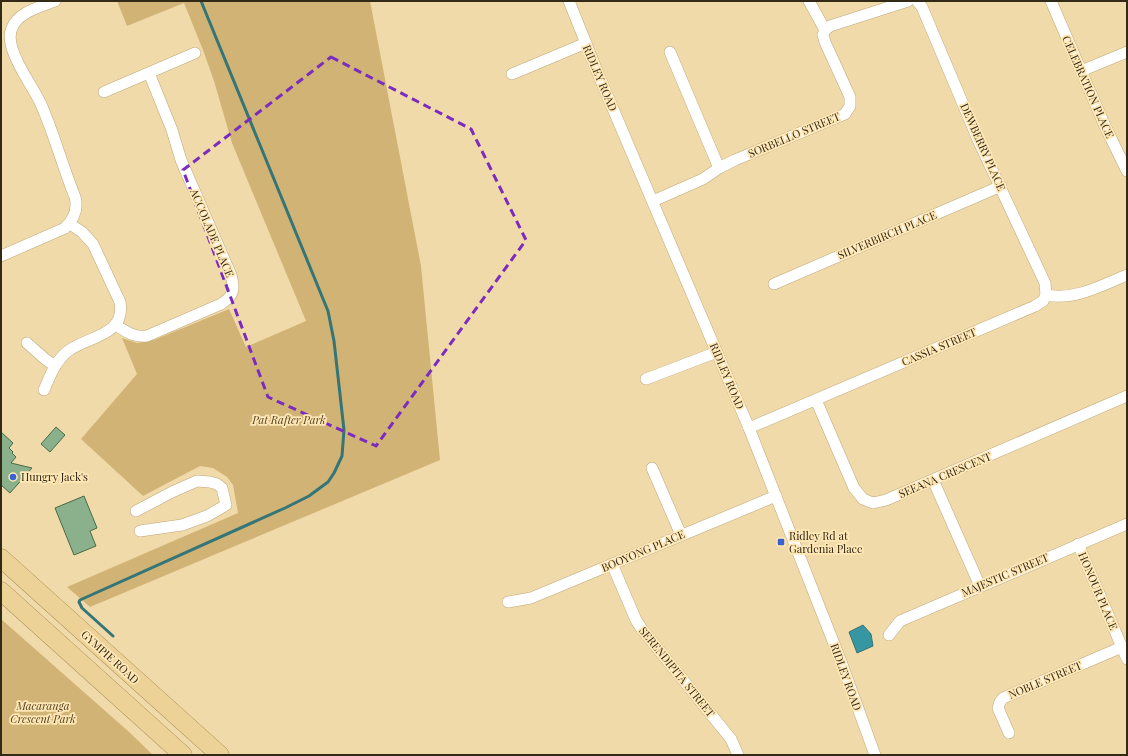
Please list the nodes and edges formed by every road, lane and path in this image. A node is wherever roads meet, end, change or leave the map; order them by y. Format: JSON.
{"nodes":[{"id":1,"x":55,"y":1,"type":"edge"},
{"id":2,"x":570,"y":1,"type":"edge"},
{"id":3,"x":810,"y":1,"type":"edge"},
{"id":4,"x":908,"y":1,"type":"edge"},
{"id":5,"x":917,"y":1,"type":"edge"},
{"id":6,"x":1051,"y":1,"type":"edge"},
{"id":7,"x":825,"y":30,"type":"junction"},
{"id":8,"x":5,"y":34,"type":"edge"},
{"id":9,"x":586,"y":43,"type":"junction"},
{"id":10,"x":670,"y":52,"type":"dead end"},
{"id":11,"x":1127,"y":52,"type":"edge"},
{"id":12,"x":195,"y":53,"type":"dead end"},
{"id":13,"x":1081,"y":71,"type":"junction"},
{"id":14,"x":149,"y":73,"type":"junction"},
{"id":15,"x":512,"y":74,"type":"dead end"},
{"id":16,"x":104,"y":92,"type":"dead end"},
{"id":17,"x":720,"y":168,"type":"junction"},
{"id":18,"x":1127,"y":171,"type":"edge"},
{"id":19,"x":1001,"y":186,"type":"junction"},
{"id":20,"x":653,"y":201,"type":"junction"},
{"id":21,"x":70,"y":224,"type":"junction"},
{"id":22,"x":1,"y":256,"type":"edge"},
{"id":23,"x":1127,"y":275,"type":"edge"},
{"id":24,"x":774,"y":284,"type":"dead end"},
{"id":25,"x":1046,"y":295,"type":"junction"},
{"id":26,"x":115,"y":325,"type":"junction"},
{"id":27,"x":27,"y":343,"type":"dead end"},
{"id":28,"x":717,"y":352,"type":"junction"},
{"id":29,"x":56,"y":366,"type":"junction"},
{"id":30,"x":646,"y":379,"type":"dead end"},
{"id":31,"x":44,"y":390,"type":"dead end"},
{"id":32,"x":1127,"y":396,"type":"edge"},
{"id":33,"x":816,"y":400,"type":"junction"},
{"id":34,"x":749,"y":428,"type":"junction"},
{"id":35,"x":652,"y":468,"type":"dead end"},
{"id":36,"x":933,"y":480,"type":"junction"},
{"id":37,"x":776,"y":496,"type":"junction"},
{"id":38,"x":136,"y":511,"type":"dead end"},
{"id":39,"x":1127,"y":524,"type":"edge"},
{"id":40,"x":140,"y":532,"type":"dead end"},
{"id":41,"x":681,"y":535,"type":"junction"},
{"id":42,"x":1078,"y":544,"type":"junction"},
{"id":43,"x":1,"y":558,"type":"edge"},
{"id":44,"x":612,"y":564,"type":"junction"},
{"id":45,"x":980,"y":586,"type":"junction"},
{"id":46,"x":1,"y":591,"type":"edge"},
{"id":47,"x":508,"y":602,"type":"dead end"},
{"id":48,"x":889,"y":635,"type":"dead end"},
{"id":49,"x":1122,"y":647,"type":"junction"},
{"id":50,"x":1127,"y":659,"type":"edge"},
{"id":51,"x":1009,"y":733,"type":"dead end"},
{"id":52,"x":184,"y":755,"type":"edge"},
{"id":53,"x":220,"y":755,"type":"edge"},
{"id":54,"x":738,"y":755,"type":"edge"},
{"id":55,"x":875,"y":755,"type":"edge"}],
"edges":[{"from":1,"to":8,"type":"street"},
{"from":2,"to":9,"type":"street","name":"RIDLEY ROAD"},
{"from":3,"to":7,"type":"street","name":"SORBELLO STREET"},
{"from":4,"to":7,"type":"street"},
{"from":5,"to":19,"type":"street","name":"DEWBERRY PLACE"},
{"from":6,"to":13,"type":"street","name":"CELEBRATION PLACE"},
{"from":7,"to":17,"type":"street","name":"SORBELLO STREET"},
{"from":8,"to":21,"type":"street"},
{"from":9,"to":15,"type":"street"},
{"from":9,"to":20,"type":"street","name":"RIDLEY ROAD"},
{"from":10,"to":17,"type":"street"},
{"from":11,"to":13,"type":"street"},
{"from":12,"to":14,"type":"street"},
{"from":13,"to":18,"type":"street","name":"CELEBRATION PLACE"},
{"from":14,"to":16,"type":"street"},
{"from":14,"to":26,"type":"street","name":"ACCOLADE PLACE"},
{"from":17,"to":20,"type":"street","name":"SORBELLO STREET"},
{"from":19,"to":24,"type":"street","name":"SILVERBIRCH PLACE"},
{"from":19,"to":25,"type":"street","name":"DEWBERRY PLACE"},
{"from":20,"to":28,"type":"street","name":"RIDLEY ROAD"},
{"from":21,"to":22,"type":"street"},
{"from":21,"to":26,"type":"street"},
{"from":23,"to":25,"type":"street"},
{"from":25,"to":33,"type":"street","name":"CASSIA STREET"},
{"from":26,"to":29,"type":"street"},
{"from":27,"to":29,"type":"street"},
{"from":28,"to":30,"type":"street"},
{"from":28,"to":34,"type":"street","name":"RIDLEY ROAD"},
{"from":29,"to":31,"type":"street"},
{"from":32,"to":36,"type":"street","name":"SEEANA CRESCENT"},
{"from":33,"to":34,"type":"street","name":"CASSIA STREET"},
{"from":33,"to":36,"type":"street","name":"SEEANA CRESCENT"},
{"from":34,"to":37,"type":"street","name":"RIDLEY ROAD"},
{"from":35,"to":41,"type":"street"},
{"from":36,"to":45,"type":"street"},
{"from":37,"to":41,"type":"street","name":"BOOYONG PLACE"},
{"from":37,"to":55,"type":"street","name":"RIDLEY ROAD"},
{"from":38,"to":40,"type":"street"},
{"from":39,"to":42,"type":"street","name":"MAJESTIC STREET"},
{"from":41,"to":44,"type":"street","name":"BOOYONG PLACE"},
{"from":42,"to":45,"type":"street","name":"MAJESTIC STREET"},
{"from":42,"to":49,"type":"street","name":"HONOUR PLACE"},
{"from":43,"to":53,"type":"highway","name":"GYMPIE ROAD"},
{"from":44,"to":47,"type":"street","name":"BOOYONG PLACE"},
{"from":44,"to":54,"type":"street","name":"SERENDIPITA STREET"},
{"from":45,"to":48,"type":"street","name":"MAJESTIC STREET"},
{"from":46,"to":52,"type":"highway"},
{"from":49,"to":50,"type":"street","name":"HONOUR PLACE"},
{"from":49,"to":51,"type":"street","name":"NOBLE STREET"}]}
